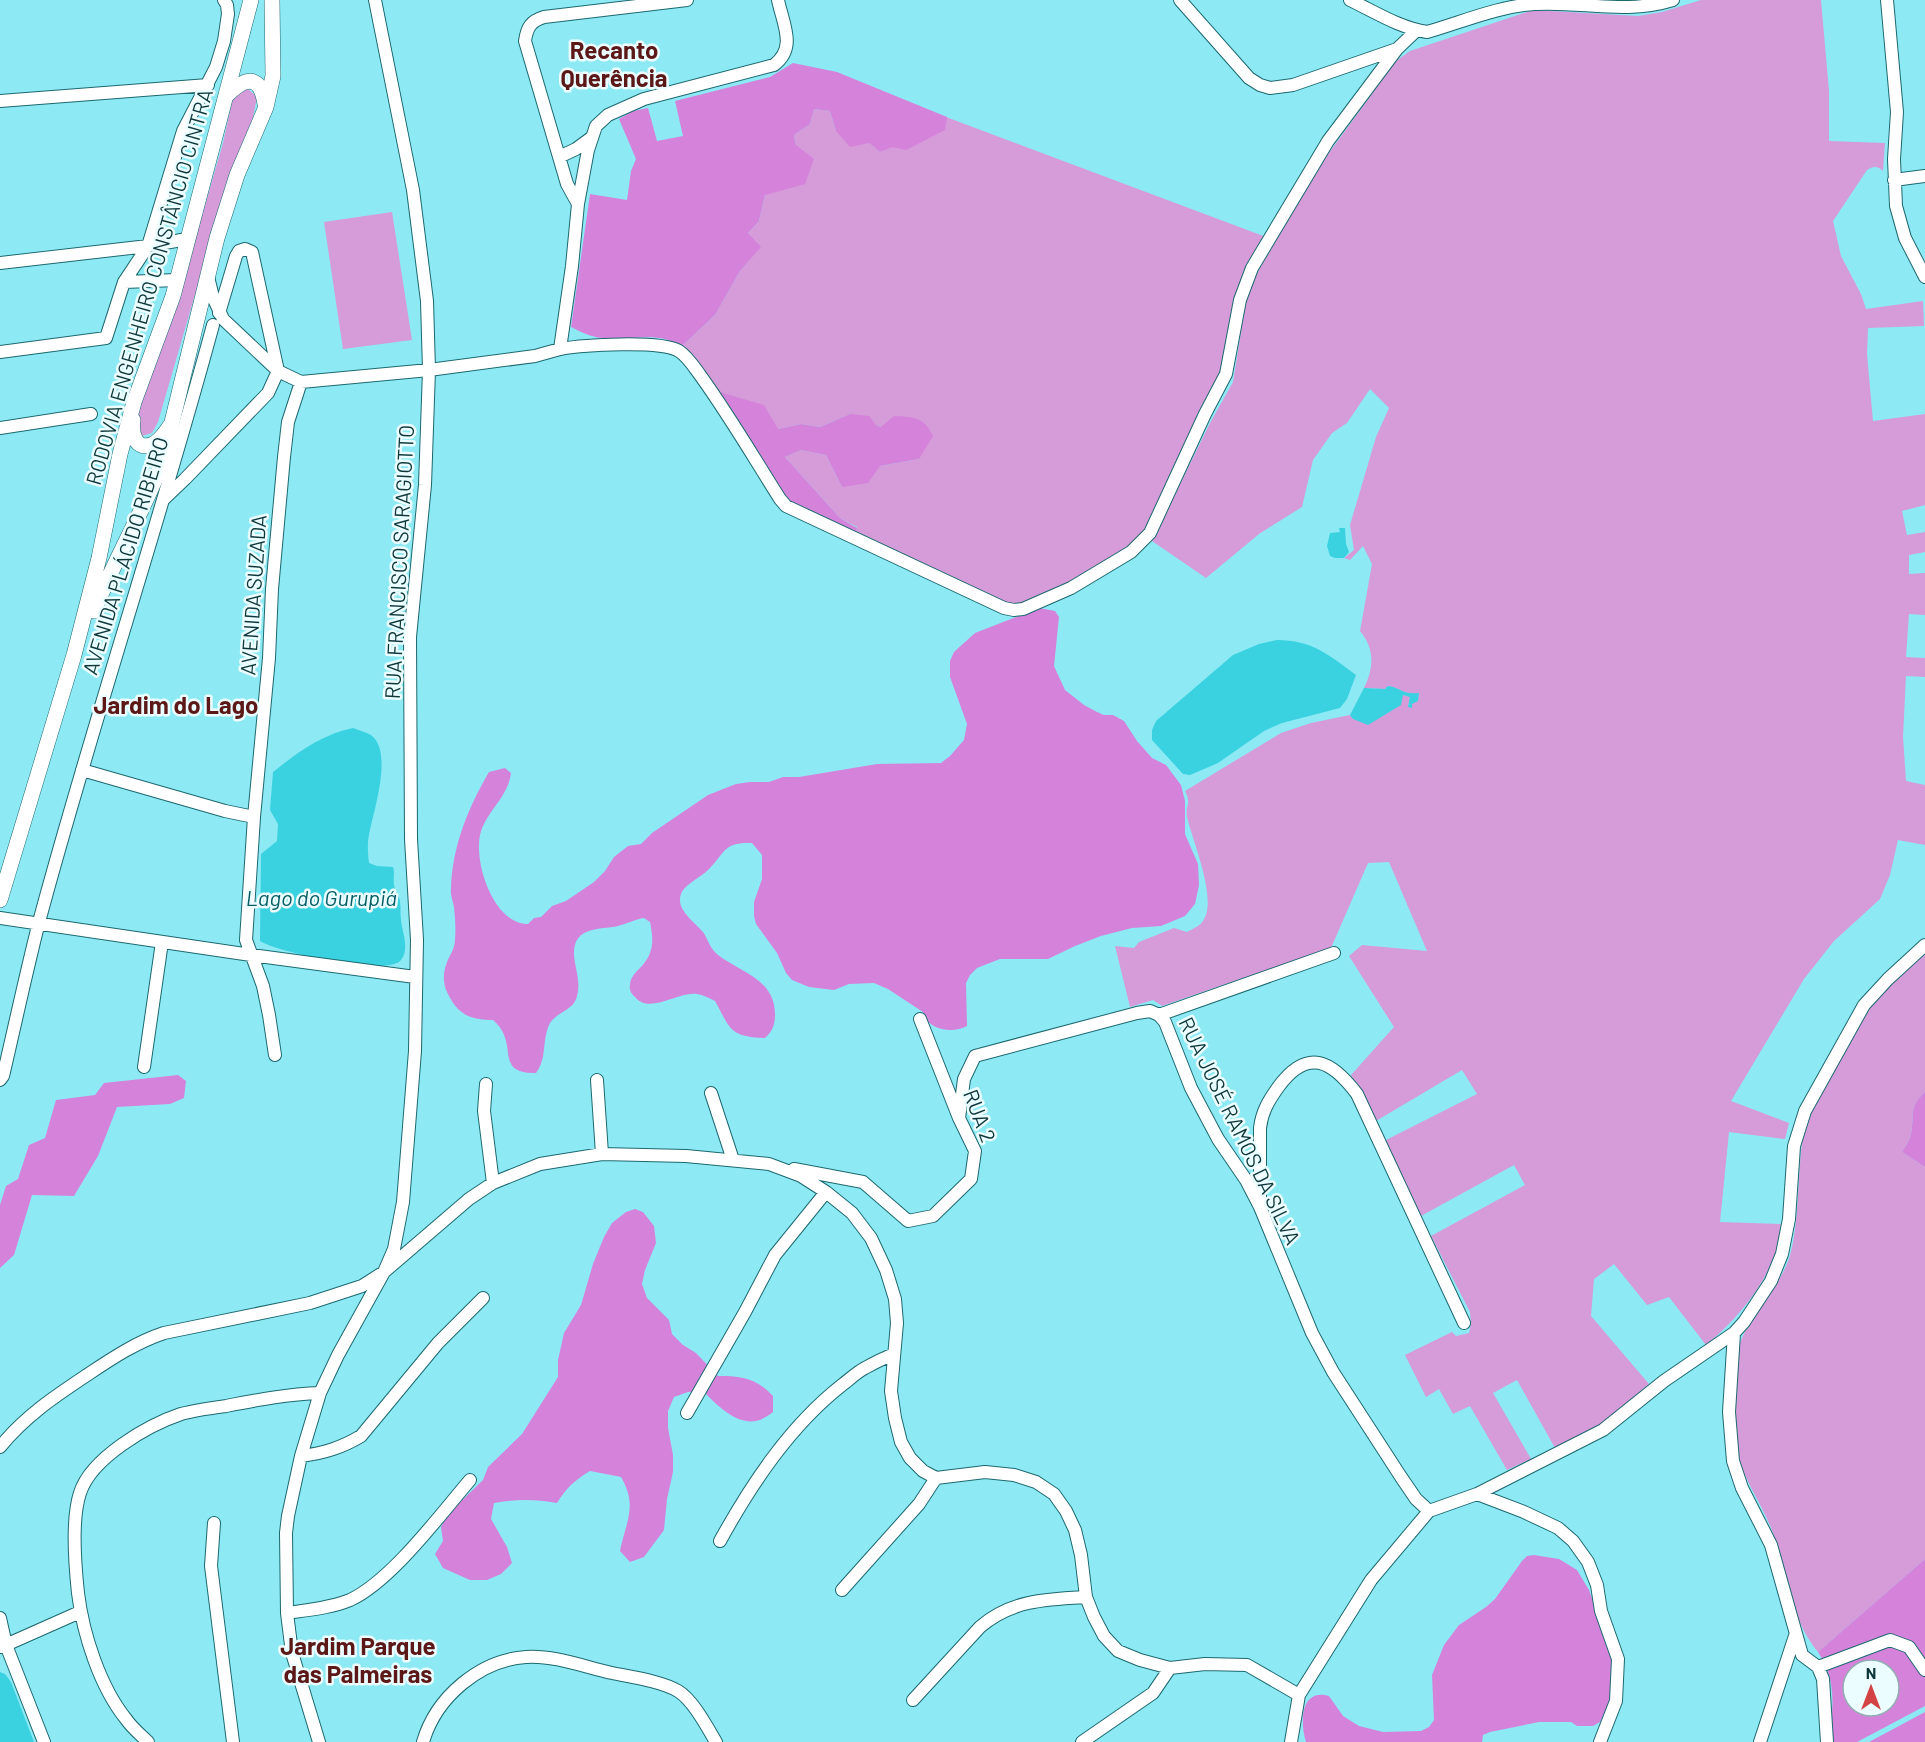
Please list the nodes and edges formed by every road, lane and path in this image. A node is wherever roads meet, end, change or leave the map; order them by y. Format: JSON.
{"nodes":[{"id":1,"x":224,"y":0,"type":"edge"},
{"id":2,"x":251,"y":0,"type":"edge"},
{"id":3,"x":272,"y":0,"type":"edge"},
{"id":4,"x":375,"y":0,"type":"edge"},
{"id":5,"x":687,"y":0,"type":"edge"},
{"id":6,"x":778,"y":0,"type":"edge"},
{"id":7,"x":1180,"y":0,"type":"edge"},
{"id":8,"x":1350,"y":0,"type":"edge"},
{"id":9,"x":1673,"y":0,"type":"edge"},
{"id":10,"x":1887,"y":0,"type":"edge"},
{"id":11,"x":1417,"y":30,"type":"junction"},
{"id":12,"x":1397,"y":49,"type":"junction"},
{"id":13,"x":208,"y":85,"type":"junction"},
{"id":14,"x":226,"y":96,"type":"junction"},
{"id":15,"x":0,"y":101,"type":"edge"},
{"id":16,"x":266,"y":107,"type":"junction"},
{"id":17,"x":591,"y":138,"type":"junction"},
{"id":18,"x":559,"y":157,"type":"junction"},
{"id":19,"x":1925,"y":176,"type":"edge"},
{"id":20,"x":1894,"y":180,"type":"junction"},
{"id":21,"x":578,"y":204,"type":"junction"},
{"id":22,"x":187,"y":239,"type":"junction"},
{"id":23,"x":148,"y":246,"type":"junction"},
{"id":24,"x":0,"y":263,"type":"edge"},
{"id":25,"x":207,"y":275,"type":"junction"},
{"id":26,"x":1925,"y":277,"type":"edge"},
{"id":27,"x":177,"y":280,"type":"junction"},
{"id":28,"x":124,"y":282,"type":"junction"},
{"id":29,"x":218,"y":319,"type":"junction"},
{"id":30,"x":560,"y":349,"type":"junction"},
{"id":31,"x":190,"y":351,"type":"junction"},
{"id":32,"x":0,"y":352,"type":"edge"},
{"id":33,"x":429,"y":370,"type":"junction"},
{"id":34,"x":278,"y":371,"type":"junction"},
{"id":35,"x":301,"y":382,"type":"junction"},
{"id":36,"x":134,"y":402,"type":"junction"},
{"id":37,"x":91,"y":414,"type":"dead end"},
{"id":38,"x":173,"y":423,"type":"junction"},
{"id":39,"x":0,"y":428,"type":"edge"},
{"id":40,"x":164,"y":499,"type":"junction"},
{"id":41,"x":74,"y":655,"type":"junction"},
{"id":42,"x":82,"y":770,"type":"junction"},
{"id":43,"x":254,"y":817,"type":"junction"},
{"id":44,"x":0,"y":900,"type":"edge"},
{"id":45,"x":0,"y":918,"type":"edge"},
{"id":46,"x":39,"y":923,"type":"junction"},
{"id":47,"x":162,"y":942,"type":"junction"},
{"id":48,"x":1925,"y":945,"type":"edge"},
{"id":49,"x":1334,"y":953,"type":"dead end"},
{"id":50,"x":251,"y":955,"type":"junction"},
{"id":51,"x":415,"y":977,"type":"junction"},
{"id":52,"x":1159,"y":1015,"type":"junction"},
{"id":53,"x":920,"y":1019,"type":"dead end"},
{"id":54,"x":274,"y":1055,"type":"dead end"},
{"id":55,"x":144,"y":1067,"type":"dead end"},
{"id":56,"x":1,"y":1078,"type":"edge"},
{"id":57,"x":597,"y":1080,"type":"dead end"},
{"id":58,"x":486,"y":1084,"type":"dead end"},
{"id":59,"x":711,"y":1093,"type":"dead end"},
{"id":60,"x":959,"y":1118,"type":"junction"},
{"id":61,"x":602,"y":1154,"type":"junction"},
{"id":62,"x":733,"y":1160,"type":"junction"},
{"id":63,"x":769,"y":1164,"type":"junction"},
{"id":64,"x":493,"y":1183,"type":"junction"},
{"id":65,"x":826,"y":1192,"type":"junction"},
{"id":66,"x":1260,"y":1207,"type":"junction"},
{"id":67,"x":384,"y":1272,"type":"junction"},
{"id":68,"x":483,"y":1298,"type":"dead end"},
{"id":69,"x":1464,"y":1323,"type":"dead end"},
{"id":70,"x":1734,"y":1333,"type":"junction"},
{"id":71,"x":894,"y":1354,"type":"junction"},
{"id":72,"x":320,"y":1393,"type":"junction"},
{"id":73,"x":687,"y":1413,"type":"dead end"},
{"id":74,"x":1,"y":1447,"type":"edge"},
{"id":75,"x":301,"y":1456,"type":"junction"},
{"id":76,"x":936,"y":1478,"type":"junction"},
{"id":77,"x":470,"y":1480,"type":"dead end"},
{"id":78,"x":1477,"y":1494,"type":"junction"},
{"id":79,"x":1429,"y":1511,"type":"junction"},
{"id":80,"x":214,"y":1523,"type":"dead end"},
{"id":81,"x":720,"y":1542,"type":"dead end"},
{"id":82,"x":842,"y":1590,"type":"dead end"},
{"id":83,"x":1086,"y":1597,"type":"junction"},
{"id":84,"x":80,"y":1612,"type":"junction"},
{"id":85,"x":287,"y":1613,"type":"junction"},
{"id":86,"x":0,"y":1618,"type":"edge"},
{"id":87,"x":1796,"y":1635,"type":"junction"},
{"id":88,"x":3,"y":1647,"type":"edge"},
{"id":89,"x":1818,"y":1667,"type":"junction"},
{"id":90,"x":1170,"y":1668,"type":"junction"},
{"id":91,"x":1925,"y":1670,"type":"edge"},
{"id":92,"x":1299,"y":1695,"type":"junction"},
{"id":93,"x":913,"y":1701,"type":"dead end"},
{"id":94,"x":44,"y":1742,"type":"edge"},
{"id":95,"x":148,"y":1742,"type":"edge"},
{"id":96,"x":233,"y":1742,"type":"edge"},
{"id":97,"x":319,"y":1742,"type":"edge"},
{"id":98,"x":423,"y":1742,"type":"edge"},
{"id":99,"x":716,"y":1742,"type":"edge"},
{"id":100,"x":1082,"y":1742,"type":"edge"},
{"id":101,"x":1291,"y":1742,"type":"edge"},
{"id":102,"x":1600,"y":1742,"type":"edge"},
{"id":103,"x":1760,"y":1742,"type":"edge"},
{"id":104,"x":1827,"y":1742,"type":"edge"}],
"edges":[{"from":1,"to":13,"type":"street"},
{"from":2,"to":14,"type":"main road","name":"RODOVIA ENGENHEIRO CONSTÂNCIO CINTRA"},
{"from":3,"to":16,"type":"main road","name":"RODOVIA ENGENHEIRO CONSTÂNCIO CINTRA"},
{"from":4,"to":33,"type":"street","name":"RUA FRANCISCO SARAGIOTTO"},
{"from":5,"to":18,"type":"street"},
{"from":6,"to":17,"type":"street"},
{"from":7,"to":12,"type":"street"},
{"from":8,"to":11,"type":"street"},
{"from":9,"to":11,"type":"street"},
{"from":10,"to":20,"type":"street"},
{"from":11,"to":12,"type":"street"},
{"from":12,"to":30,"type":"street"},
{"from":13,"to":15,"type":"street"},
{"from":13,"to":23,"type":"street"},
{"from":14,"to":16,"type":"main road"},
{"from":14,"to":22,"type":"main road","name":"RODOVIA ENGENHEIRO CONSTÂNCIO CINTRA"},
{"from":16,"to":25,"type":"main road","name":"RODOVIA ENGENHEIRO CONSTÂNCIO CINTRA"},
{"from":17,"to":18,"type":"street"},
{"from":17,"to":21,"type":"street"},
{"from":18,"to":21,"type":"street"},
{"from":19,"to":20,"type":"street"},
{"from":20,"to":26,"type":"street"},
{"from":21,"to":30,"type":"street"},
{"from":22,"to":23,"type":"street"},
{"from":22,"to":27,"type":"main road","name":"RODOVIA ENGENHEIRO CONSTÂNCIO CINTRA"},
{"from":23,"to":24,"type":"street"},
{"from":23,"to":28,"type":"street"},
{"from":25,"to":29,"type":"street"},
{"from":25,"to":31,"type":"main road","name":"RODOVIA ENGENHEIRO CONSTÂNCIO CINTRA"},
{"from":27,"to":28,"type":"street"},
{"from":27,"to":36,"type":"main road","name":"RODOVIA ENGENHEIRO CONSTÂNCIO CINTRA"},
{"from":28,"to":32,"type":"street"},
{"from":29,"to":31,"type":"street"},
{"from":29,"to":34,"type":"street"},
{"from":29,"to":34,"type":"street","name":"AVENIDA PLÁCIDO RIBEIRO"},
{"from":29,"to":40,"type":"street","name":"AVENIDA PLÁCIDO RIBEIRO"},
{"from":30,"to":33,"type":"street"},
{"from":31,"to":38,"type":"main road","name":"RODOVIA ENGENHEIRO CONSTÂNCIO CINTRA"},
{"from":33,"to":35,"type":"street"},
{"from":33,"to":51,"type":"street","name":"RUA FRANCISCO SARAGIOTTO"},
{"from":34,"to":35,"type":"street"},
{"from":34,"to":40,"type":"street"},
{"from":35,"to":43,"type":"street","name":"AVENIDA SUZADA"},
{"from":36,"to":38,"type":"main road"},
{"from":36,"to":41,"type":"main road","name":"RODOVIA ENGENHEIRO CONSTÂNCIO CINTRA"},
{"from":37,"to":39,"type":"street"},
{"from":38,"to":41,"type":"main road","name":"RODOVIA ENGENHEIRO CONSTÂNCIO CINTRA"},
{"from":40,"to":42,"type":"street","name":"AVENIDA PLÁCIDO RIBEIRO"},
{"from":41,"to":44,"type":"main road","name":"RODOVIA ENGENHEIRO CONSTÂNCIO CINTRA"},
{"from":42,"to":43,"type":"street"},
{"from":42,"to":46,"type":"street","name":"AVENIDA PLÁCIDO RIBEIRO"},
{"from":43,"to":50,"type":"street","name":"AVENIDA SUZADA"},
{"from":45,"to":46,"type":"street"},
{"from":46,"to":47,"type":"street"},
{"from":46,"to":56,"type":"street","name":"AVENIDA PLÁCIDO RIBEIRO"},
{"from":47,"to":50,"type":"street"},
{"from":47,"to":55,"type":"street"},
{"from":48,"to":70,"type":"street"},
{"from":49,"to":52,"type":"street"},
{"from":50,"to":51,"type":"street"},
{"from":50,"to":54,"type":"street","name":"AVENIDA SUZADA"},
{"from":51,"to":67,"type":"street","name":"RUA FRANCISCO SARAGIOTTO"},
{"from":52,"to":60,"type":"street"},
{"from":52,"to":66,"type":"street","name":"RUA JOSÉ RAMOS DA SILVA"},
{"from":53,"to":60,"type":"street","name":"RUA 2"},
{"from":57,"to":61,"type":"street"},
{"from":58,"to":64,"type":"street"},
{"from":59,"to":62,"type":"street"},
{"from":60,"to":63,"type":"street","name":"RUA 2"},
{"from":61,"to":62,"type":"street"},
{"from":61,"to":64,"type":"street"},
{"from":62,"to":63,"type":"street"},
{"from":63,"to":65,"type":"street"},
{"from":64,"to":67,"type":"street"},
{"from":65,"to":71,"type":"street"},
{"from":65,"to":73,"type":"street"},
{"from":66,"to":69,"type":"street"},
{"from":66,"to":79,"type":"street","name":"RUA JOSÉ RAMOS DA SILVA"},
{"from":67,"to":72,"type":"street"},
{"from":67,"to":74,"type":"street"},
{"from":68,"to":75,"type":"street"},
{"from":70,"to":78,"type":"street"},
{"from":70,"to":87,"type":"street"},
{"from":71,"to":76,"type":"street"},
{"from":71,"to":81,"type":"street"},
{"from":72,"to":75,"type":"street"},
{"from":72,"to":84,"type":"street"},
{"from":75,"to":85,"type":"street"},
{"from":76,"to":82,"type":"street"},
{"from":76,"to":83,"type":"street"},
{"from":77,"to":85,"type":"street"},
{"from":78,"to":79,"type":"street"},
{"from":78,"to":102,"type":"street"},
{"from":79,"to":92,"type":"street"},
{"from":80,"to":96,"type":"street"},
{"from":83,"to":90,"type":"street"},
{"from":83,"to":93,"type":"street"},
{"from":84,"to":88,"type":"street"},
{"from":84,"to":95,"type":"street"},
{"from":85,"to":97,"type":"street"},
{"from":86,"to":88,"type":"street"},
{"from":87,"to":89,"type":"street"},
{"from":87,"to":103,"type":"street"},
{"from":88,"to":94,"type":"street"},
{"from":89,"to":91,"type":"street"},
{"from":89,"to":104,"type":"street"},
{"from":90,"to":92,"type":"street"},
{"from":90,"to":100,"type":"street"},
{"from":92,"to":101,"type":"street"},
{"from":98,"to":99,"type":"street"}]}
